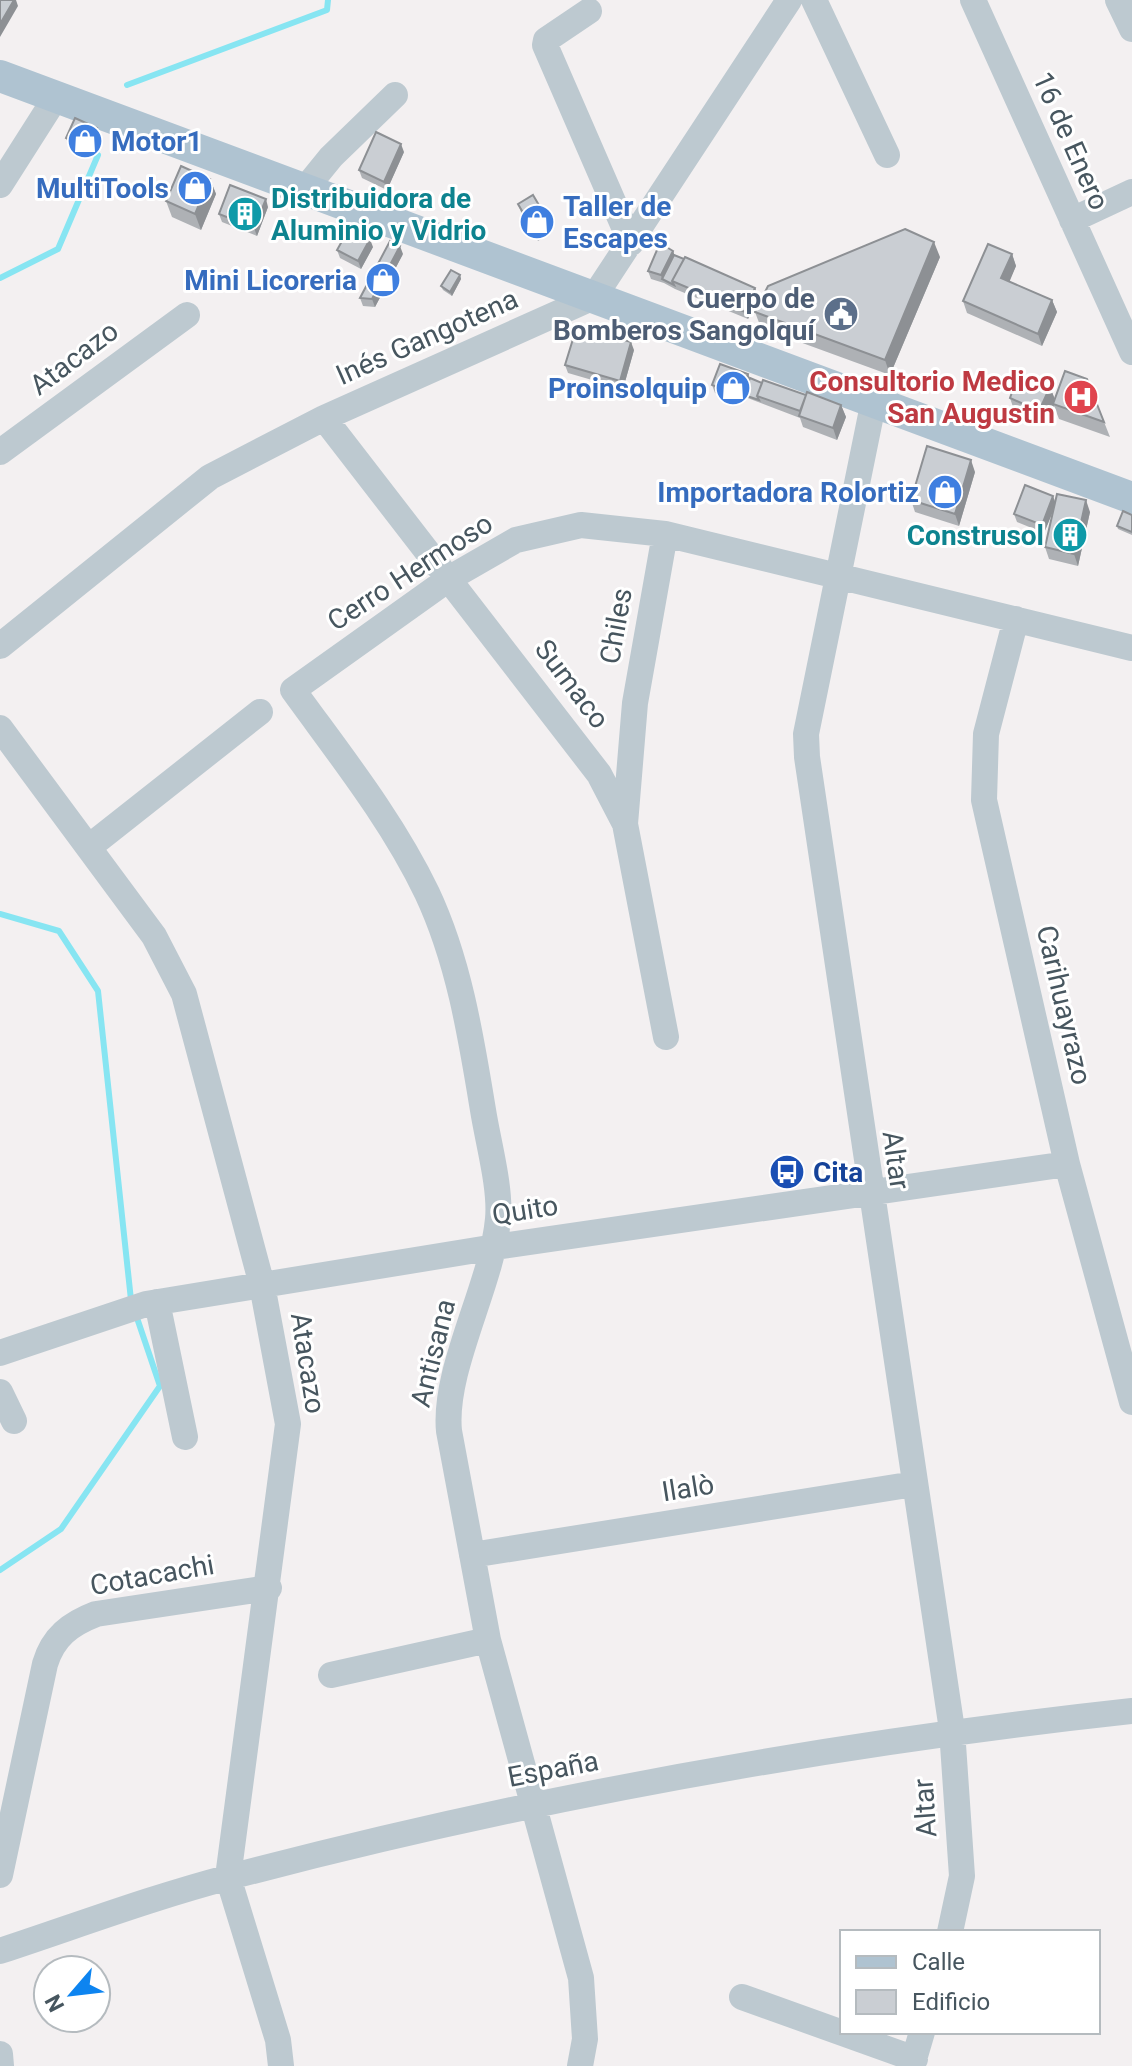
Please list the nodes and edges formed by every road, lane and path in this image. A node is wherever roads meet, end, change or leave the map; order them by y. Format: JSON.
{"nodes":[{"id":1,"x":789,"y":0,"type":"edge"},
{"id":2,"x":814,"y":0,"type":"edge"},
{"id":3,"x":973,"y":0,"type":"edge"},
{"id":4,"x":1118,"y":0,"type":"edge"},
{"id":5,"x":589,"y":11,"type":"dead end"},
{"id":6,"x":1132,"y":29,"type":"edge"},
{"id":7,"x":0,"y":76,"type":"edge"},
{"id":8,"x":395,"y":95,"type":"dead end"},
{"id":9,"x":56,"y":97,"type":"junction"},
{"id":10,"x":887,"y":155,"type":"dead end"},
{"id":11,"x":0,"y":185,"type":"edge"},
{"id":12,"x":305,"y":189,"type":"junction"},
{"id":13,"x":1132,"y":192,"type":"edge"},
{"id":14,"x":1072,"y":220,"type":"junction"},
{"id":15,"x":631,"y":243,"type":"junction"},
{"id":16,"x":594,"y":297,"type":"junction"},
{"id":17,"x":1122,"y":302,"type":"edge"},
{"id":18,"x":187,"y":315,"type":"dead end"},
{"id":19,"x":1132,"y":352,"type":"edge"},
{"id":20,"x":874,"y":400,"type":"junction"},
{"id":21,"x":324,"y":418,"type":"junction"},
{"id":22,"x":0,"y":452,"type":"edge"},
{"id":23,"x":1132,"y":498,"type":"edge"},
{"id":24,"x":665,"y":534,"type":"junction"},
{"id":25,"x":836,"y":577,"type":"junction"},
{"id":26,"x":450,"y":578,"type":"junction"},
{"id":27,"x":1016,"y":619,"type":"junction"},
{"id":28,"x":0,"y":646,"type":"edge"},
{"id":29,"x":1132,"y":648,"type":"edge"},
{"id":30,"x":293,"y":690,"type":"joint"},
{"id":31,"x":260,"y":712,"type":"dead end"},
{"id":32,"x":0,"y":728,"type":"edge"},
{"id":33,"x":625,"y":824,"type":"junction"},
{"id":34,"x":89,"y":847,"type":"junction"},
{"id":35,"x":666,"y":1037,"type":"dead end"},
{"id":36,"x":1067,"y":1164,"type":"junction"},
{"id":37,"x":869,"y":1191,"type":"junction"},
{"id":38,"x":495,"y":1247,"type":"junction"},
{"id":39,"x":262,"y":1285,"type":"junction"},
{"id":40,"x":151,"y":1303,"type":"junction"},
{"id":41,"x":0,"y":1353,"type":"edge"},
{"id":42,"x":0,"y":1392,"type":"edge"},
{"id":43,"x":1132,"y":1402,"type":"edge"},
{"id":44,"x":14,"y":1421,"type":"dead end"},
{"id":45,"x":185,"y":1437,"type":"dead end"},
{"id":46,"x":914,"y":1484,"type":"junction"},
{"id":47,"x":472,"y":1555,"type":"junction"},
{"id":48,"x":269,"y":1588,"type":"junction"},
{"id":49,"x":488,"y":1640,"type":"junction"},
{"id":50,"x":331,"y":1675,"type":"dead end"},
{"id":51,"x":1132,"y":1711,"type":"edge"},
{"id":52,"x":952,"y":1730,"type":"junction"},
{"id":53,"x":531,"y":1805,"type":"junction"},
{"id":54,"x":0,"y":1875,"type":"edge"},
{"id":55,"x":228,"y":1877,"type":"junction"},
{"id":56,"x":950,"y":1930,"type":"edge"},
{"id":57,"x":0,"y":1951,"type":"edge"},
{"id":58,"x":742,"y":1997,"type":"dead end"},
{"id":59,"x":921,"y":2034,"type":"edge"},
{"id":60,"x":0,"y":2054,"type":"edge"},
{"id":61,"x":914,"y":2063,"type":"edge"},
{"id":62,"x":1,"y":2066,"type":"edge"},
{"id":63,"x":281,"y":2066,"type":"edge"},
{"id":64,"x":580,"y":2066,"type":"edge"}],
"edges":[{"from":1,"to":15,"type":"street"},
{"from":2,"to":10,"type":"street"},
{"from":3,"to":14,"type":"street","name":"16 de Enero"},
{"from":4,"to":6,"type":"street"},
{"from":5,"to":15,"type":"street"},
{"from":7,"to":9,"type":"main road"},
{"from":8,"to":12,"type":"street"},
{"from":9,"to":11,"type":"street"},
{"from":9,"to":12,"type":"main road"},
{"from":12,"to":16,"type":"main road"},
{"from":13,"to":14,"type":"street"},
{"from":14,"to":17,"type":"street","name":"16 de Enero"},
{"from":15,"to":16,"type":"street"},
{"from":16,"to":20,"type":"main road"},
{"from":16,"to":21,"type":"street","name":"Inés Gangotena"},
{"from":17,"to":19,"type":"street","name":"16 de Enero"},
{"from":18,"to":22,"type":"street","name":"Atacazo"},
{"from":20,"to":23,"type":"main road"},
{"from":20,"to":25,"type":"street","name":"Altar"},
{"from":21,"to":26,"type":"street","name":"Sumaco"},
{"from":21,"to":28,"type":"street","name":"Inés Gangotena"},
{"from":24,"to":25,"type":"street","name":"Cerro Hermoso"},
{"from":24,"to":26,"type":"street","name":"Cerro Hermoso"},
{"from":24,"to":33,"type":"street","name":"Chiles"},
{"from":25,"to":27,"type":"street","name":"Cerro Hermoso"},
{"from":25,"to":37,"type":"street","name":"Altar"},
{"from":26,"to":30,"type":"street","name":"Cerro Hermoso"},
{"from":26,"to":33,"type":"street","name":"Sumaco"},
{"from":27,"to":29,"type":"street","name":"Cerro Hermoso"},
{"from":27,"to":36,"type":"street","name":"Carihuayrazo"},
{"from":30,"to":38,"type":"street","name":"Antisana"},
{"from":31,"to":34,"type":"street"},
{"from":32,"to":34,"type":"street","name":"Atacazo"},
{"from":33,"to":35,"type":"street","name":"Sumaco"},
{"from":34,"to":39,"type":"street","name":"Atacazo"},
{"from":36,"to":37,"type":"street","name":"Quito"},
{"from":36,"to":43,"type":"street","name":"Carihuayrazo"},
{"from":37,"to":38,"type":"street","name":"Quito"},
{"from":37,"to":46,"type":"street","name":"Altar"},
{"from":38,"to":39,"type":"street","name":"Quito"},
{"from":38,"to":47,"type":"street","name":"Antisana"},
{"from":39,"to":40,"type":"street","name":"Quito"},
{"from":39,"to":48,"type":"street","name":"Atacazo"},
{"from":40,"to":41,"type":"street","name":"Quito"},
{"from":40,"to":45,"type":"street"},
{"from":42,"to":44,"type":"street"},
{"from":46,"to":47,"type":"street","name":"Ilalò"},
{"from":46,"to":52,"type":"street","name":"Altar"},
{"from":47,"to":49,"type":"street","name":"Antisana"},
{"from":48,"to":54,"type":"street","name":"Cotacachi"},
{"from":48,"to":55,"type":"street","name":"Atacazo"},
{"from":49,"to":50,"type":"street"},
{"from":49,"to":53,"type":"street","name":"Antisana"},
{"from":51,"to":52,"type":"street","name":"España"},
{"from":52,"to":53,"type":"street","name":"España"},
{"from":52,"to":56,"type":"street","name":"Altar"},
{"from":53,"to":55,"type":"street","name":"España"},
{"from":53,"to":64,"type":"street","name":"Antisana"},
{"from":55,"to":57,"type":"street","name":"España"},
{"from":55,"to":63,"type":"street","name":"Atacazo"},
{"from":58,"to":61,"type":"street"},
{"from":59,"to":61,"type":"street"},
{"from":60,"to":62,"type":"street"}]}
